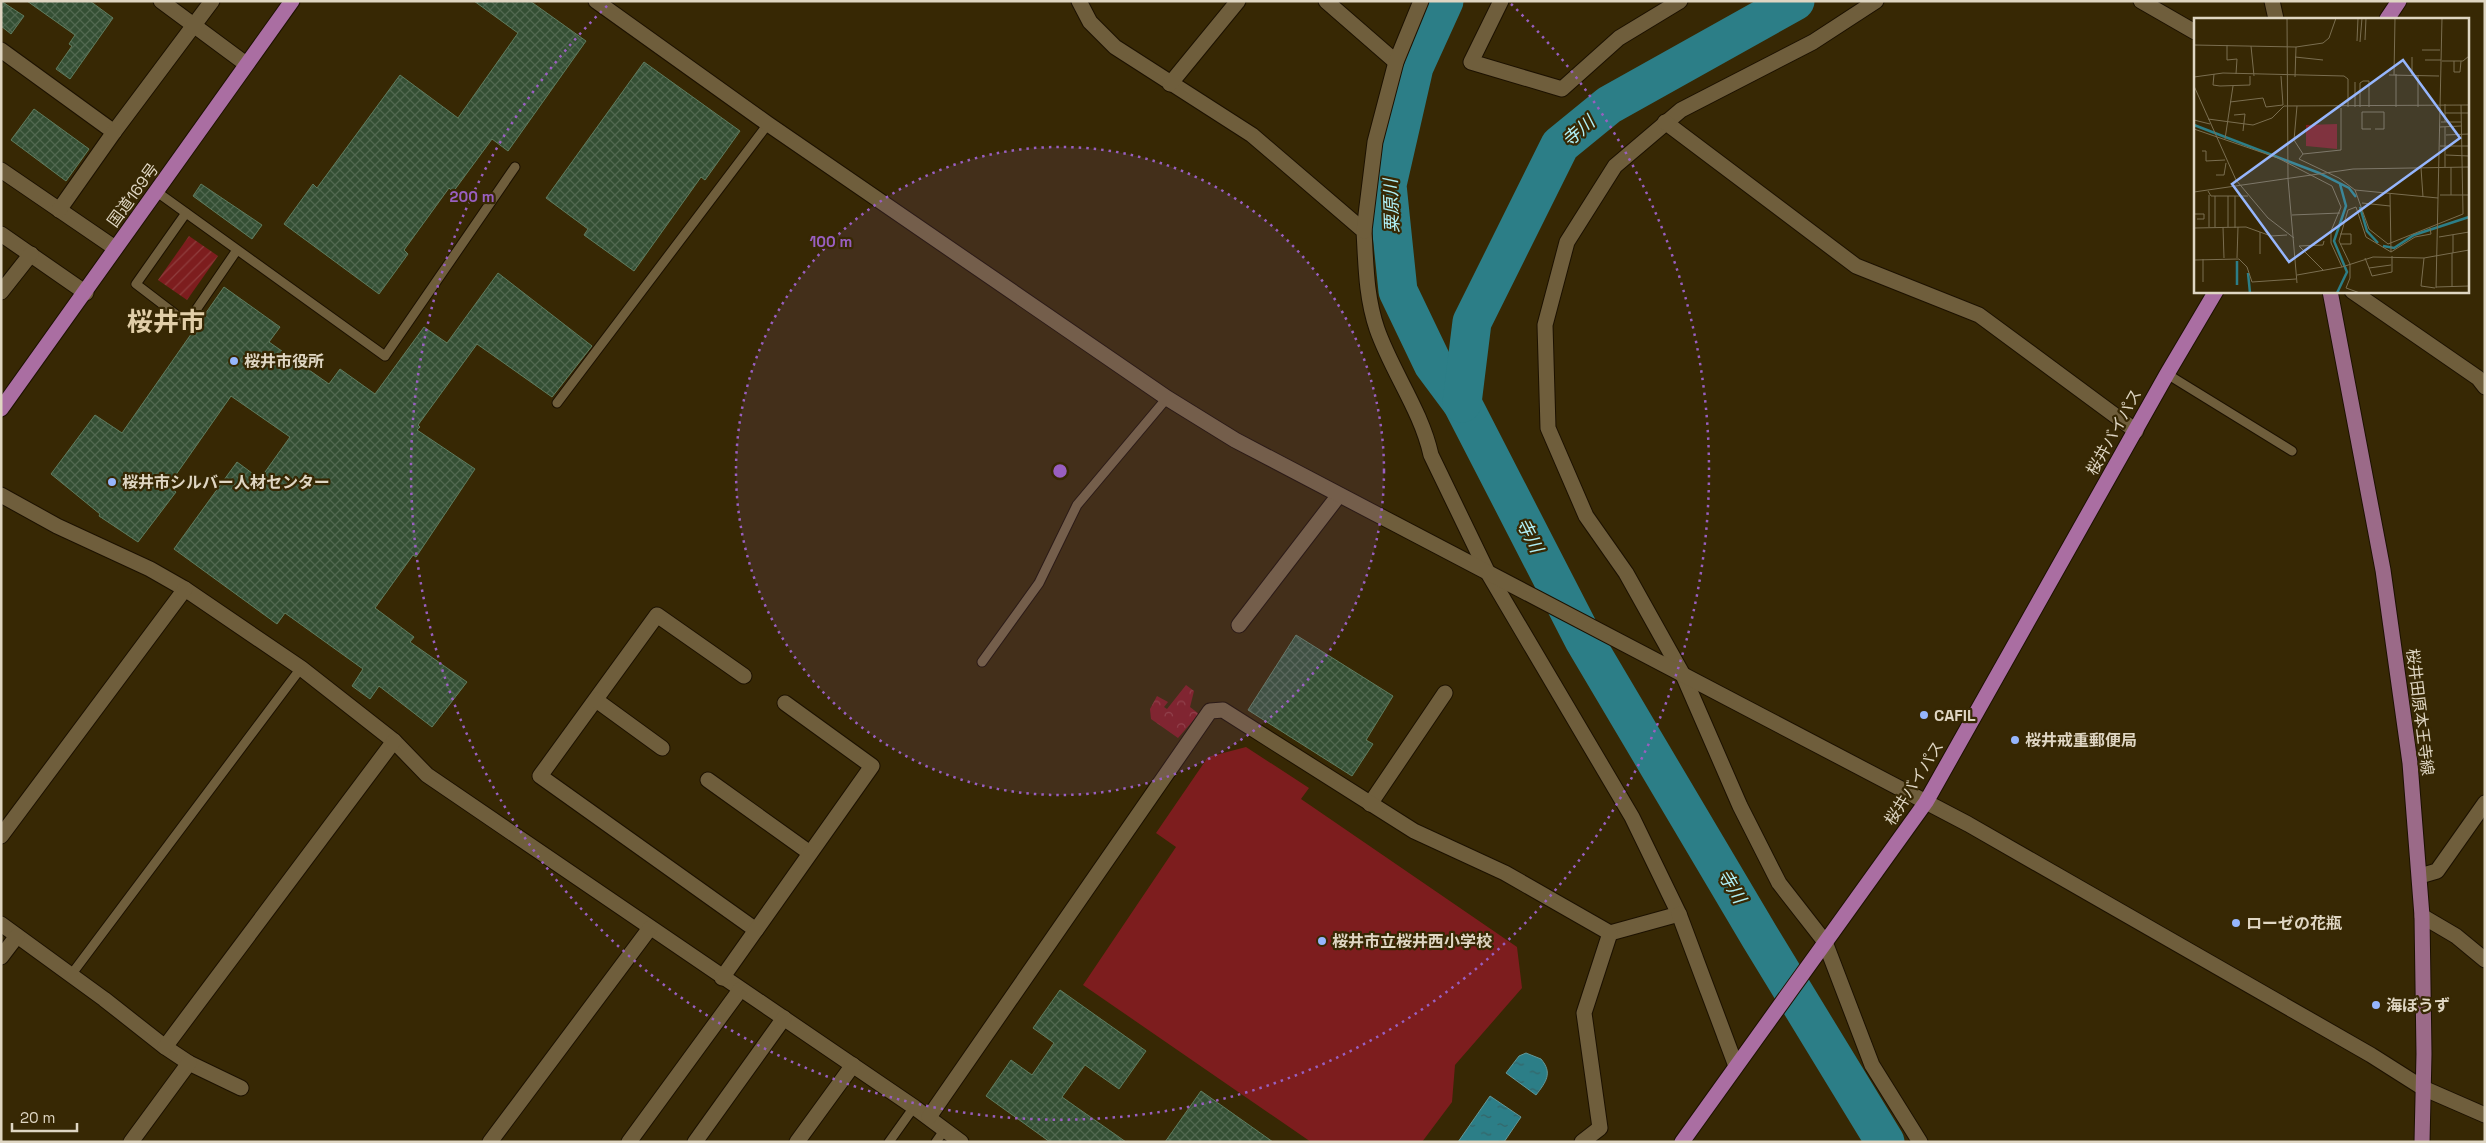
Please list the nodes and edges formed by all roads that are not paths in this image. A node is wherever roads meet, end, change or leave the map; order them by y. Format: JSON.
{"nodes":[{"id":1,"x":161,"y":1,"type":"edge"},
{"id":2,"x":212,"y":1,"type":"edge"},
{"id":3,"x":292,"y":1,"type":"edge"},
{"id":4,"x":596,"y":1,"type":"edge"},
{"id":5,"x":1080,"y":1,"type":"edge"},
{"id":6,"x":1238,"y":1,"type":"edge"},
{"id":7,"x":1326,"y":1,"type":"edge"},
{"id":8,"x":1420,"y":1,"type":"edge"},
{"id":9,"x":1501,"y":1,"type":"edge"},
{"id":10,"x":1680,"y":1,"type":"edge"},
{"id":11,"x":1876,"y":1,"type":"edge"},
{"id":12,"x":2141,"y":1,"type":"edge"},
{"id":13,"x":2272,"y":1,"type":"edge"},
{"id":14,"x":2399,"y":1,"type":"edge"},
{"id":15,"x":2276,"y":18,"type":"edge"},
{"id":16,"x":2388,"y":18,"type":"edge"},
{"id":17,"x":195,"y":26,"type":"junction"},
{"id":18,"x":2194,"y":31,"type":"edge"},
{"id":19,"x":1,"y":50,"type":"edge"},
{"id":20,"x":1396,"y":62,"type":"junction"},
{"id":21,"x":246,"y":64,"type":"junction"},
{"id":22,"x":1170,"y":84,"type":"junction"},
{"id":23,"x":1665,"y":122,"type":"junction"},
{"id":24,"x":768,"y":124,"type":"junction"},
{"id":25,"x":114,"y":132,"type":"junction"},
{"id":26,"x":515,"y":167,"type":"dead end"},
{"id":27,"x":1,"y":170,"type":"edge"},
{"id":28,"x":157,"y":192,"type":"junction"},
{"id":29,"x":59,"y":210,"type":"junction"},
{"id":30,"x":186,"y":213,"type":"junction"},
{"id":31,"x":1364,"y":231,"type":"junction"},
{"id":32,"x":1,"y":234,"type":"edge"},
{"id":33,"x":115,"y":248,"type":"junction"},
{"id":34,"x":237,"y":250,"type":"junction"},
{"id":35,"x":31,"y":254,"type":"junction"},
{"id":36,"x":1,"y":292,"type":"edge"},
{"id":37,"x":2215,"y":292,"type":"edge"},
{"id":38,"x":2330,"y":292,"type":"edge"},
{"id":39,"x":2353,"y":292,"type":"edge"},
{"id":40,"x":86,"y":293,"type":"junction"},
{"id":41,"x":2167,"y":374,"type":"junction"},
{"id":42,"x":2485,"y":387,"type":"edge"},
{"id":43,"x":1168,"y":398,"type":"junction"},
{"id":44,"x":557,"y":403,"type":"dead end"},
{"id":45,"x":1,"y":409,"type":"edge"},
{"id":46,"x":2136,"y":431,"type":"junction"},
{"id":47,"x":2292,"y":451,"type":"dead end"},
{"id":48,"x":1,"y":495,"type":"edge"},
{"id":49,"x":1339,"y":495,"type":"junction"},
{"id":50,"x":1494,"y":575,"type":"junction"},
{"id":51,"x":185,"y":589,"type":"junction"},
{"id":52,"x":1239,"y":625,"type":"dead end"},
{"id":53,"x":982,"y":662,"type":"dead end"},
{"id":54,"x":301,"y":668,"type":"junction"},
{"id":55,"x":1677,"y":672,"type":"junction"},
{"id":56,"x":744,"y":676,"type":"dead end"},
{"id":57,"x":1445,"y":693,"type":"dead end"},
{"id":58,"x":596,"y":700,"type":"junction"},
{"id":59,"x":785,"y":703,"type":"dead end"},
{"id":60,"x":394,"y":741,"type":"junction"},
{"id":61,"x":662,"y":748,"type":"dead end"},
{"id":62,"x":708,"y":780,"type":"dead end"},
{"id":63,"x":1926,"y":802,"type":"junction"},
{"id":64,"x":2485,"y":803,"type":"edge"},
{"id":65,"x":1370,"y":804,"type":"junction"},
{"id":66,"x":1,"y":836,"type":"edge"},
{"id":67,"x":810,"y":854,"type":"junction"},
{"id":68,"x":2420,"y":876,"type":"junction"},
{"id":69,"x":1679,"y":914,"type":"junction"},
{"id":70,"x":2422,"y":916,"type":"junction"},
{"id":71,"x":1,"y":924,"type":"edge"},
{"id":72,"x":650,"y":928,"type":"junction"},
{"id":73,"x":756,"y":930,"type":"junction"},
{"id":74,"x":1610,"y":934,"type":"junction"},
{"id":75,"x":17,"y":936,"type":"junction"},
{"id":76,"x":1822,"y":947,"type":"junction"},
{"id":77,"x":1,"y":958,"type":"edge"},
{"id":78,"x":2485,"y":960,"type":"edge"},
{"id":79,"x":71,"y":975,"type":"junction"},
{"id":80,"x":722,"y":978,"type":"junction"},
{"id":81,"x":740,"y":990,"type":"junction"},
{"id":82,"x":784,"y":1018,"type":"junction"},
{"id":83,"x":165,"y":1047,"type":"junction"},
{"id":84,"x":1741,"y":1060,"type":"junction"},
{"id":85,"x":189,"y":1063,"type":"junction"},
{"id":86,"x":853,"y":1065,"type":"junction"},
{"id":87,"x":241,"y":1088,"type":"dead end"},
{"id":88,"x":2423,"y":1088,"type":"junction"},
{"id":89,"x":914,"y":1107,"type":"junction"},
{"id":90,"x":2485,"y":1115,"type":"edge"},
{"id":91,"x":928,"y":1117,"type":"junction"},
{"id":92,"x":940,"y":1136,"type":"edge"},
{"id":93,"x":131,"y":1142,"type":"edge"},
{"id":94,"x":490,"y":1142,"type":"edge"},
{"id":95,"x":629,"y":1142,"type":"edge"},
{"id":96,"x":695,"y":1142,"type":"edge"},
{"id":97,"x":797,"y":1142,"type":"edge"},
{"id":98,"x":889,"y":1142,"type":"edge"},
{"id":99,"x":961,"y":1142,"type":"edge"},
{"id":100,"x":1582,"y":1142,"type":"edge"},
{"id":101,"x":1682,"y":1142,"type":"edge"},
{"id":102,"x":1920,"y":1142,"type":"edge"},
{"id":103,"x":2422,"y":1142,"type":"edge"}],
"edges":[{"from":1,"to":17,"type":"street"},
{"from":2,"to":17,"type":"street"},
{"from":3,"to":21,"type":"highway","name":"国道169号"},
{"from":4,"to":24,"type":"street"},
{"from":5,"to":22,"type":"street"},
{"from":6,"to":22,"type":"street"},
{"from":7,"to":20,"type":"street"},
{"from":8,"to":20,"type":"street"},
{"from":9,"to":10,"type":"street"},
{"from":11,"to":23,"type":"street"},
{"from":12,"to":18,"type":"street"},
{"from":13,"to":15,"type":"street"},
{"from":14,"to":16,"type":"highway"},
{"from":17,"to":21,"type":"street"},
{"from":17,"to":25,"type":"street"},
{"from":19,"to":25,"type":"street"},
{"from":20,"to":31,"type":"street"},
{"from":21,"to":28,"type":"highway","name":"国道169号"},
{"from":22,"to":31,"type":"street"},
{"from":23,"to":46,"type":"street"},
{"from":23,"to":55,"type":"street"},
{"from":24,"to":43,"type":"street"},
{"from":24,"to":44,"type":"lane"},
{"from":25,"to":29,"type":"street"},
{"from":26,"to":34,"type":"lane"},
{"from":27,"to":29,"type":"street"},
{"from":28,"to":30,"type":"lane"},
{"from":28,"to":33,"type":"highway","name":"国道169号"},
{"from":29,"to":33,"type":"street"},
{"from":30,"to":34,"type":"lane"},
{"from":30,"to":34,"type":"lane"},
{"from":31,"to":50,"type":"street"},
{"from":32,"to":35,"type":"street"},
{"from":33,"to":40,"type":"highway","name":"国道169号"},
{"from":35,"to":36,"type":"street"},
{"from":35,"to":40,"type":"street"},
{"from":37,"to":41,"type":"highway","name":"桜井バイパス"},
{"from":38,"to":68,"type":"main road","name":"桜井田原本王寺線"},
{"from":39,"to":42,"type":"street"},
{"from":40,"to":45,"type":"highway","name":"国道169号"},
{"from":41,"to":46,"type":"highway","name":"桜井バイパス"},
{"from":41,"to":47,"type":"lane"},
{"from":43,"to":49,"type":"street"},
{"from":43,"to":53,"type":"lane"},
{"from":46,"to":63,"type":"highway","name":"桜井バイパス"},
{"from":48,"to":51,"type":"street"},
{"from":49,"to":50,"type":"street"},
{"from":49,"to":52,"type":"street"},
{"from":50,"to":55,"type":"street"},
{"from":50,"to":69,"type":"street"},
{"from":51,"to":54,"type":"street"},
{"from":51,"to":66,"type":"street"},
{"from":54,"to":60,"type":"street"},
{"from":54,"to":79,"type":"lane"},
{"from":55,"to":63,"type":"street"},
{"from":55,"to":76,"type":"street"},
{"from":56,"to":58,"type":"street"},
{"from":57,"to":65,"type":"street"},
{"from":58,"to":61,"type":"street"},
{"from":58,"to":73,"type":"street"},
{"from":59,"to":67,"type":"street"},
{"from":60,"to":72,"type":"street"},
{"from":60,"to":83,"type":"street"},
{"from":62,"to":67,"type":"street"},
{"from":63,"to":76,"type":"highway","name":"桜井バイパス"},
{"from":63,"to":88,"type":"street"},
{"from":64,"to":68,"type":"street"},
{"from":65,"to":74,"type":"street"},
{"from":65,"to":91,"type":"street"},
{"from":67,"to":73,"type":"street"},
{"from":68,"to":70,"type":"main road","name":"桜井田原本王寺線"},
{"from":69,"to":74,"type":"street"},
{"from":69,"to":84,"type":"street"},
{"from":70,"to":78,"type":"street"},
{"from":70,"to":88,"type":"main road","name":"桜井田原本王寺線"},
{"from":71,"to":75,"type":"street"},
{"from":72,"to":80,"type":"street"},
{"from":72,"to":94,"type":"street"},
{"from":73,"to":80,"type":"street"},
{"from":74,"to":100,"type":"street"},
{"from":75,"to":77,"type":"street"},
{"from":75,"to":79,"type":"street"},
{"from":76,"to":84,"type":"highway","name":"桜井バイパス"},
{"from":76,"to":102,"type":"street"},
{"from":79,"to":83,"type":"street"},
{"from":80,"to":81,"type":"street"},
{"from":81,"to":82,"type":"street"},
{"from":81,"to":95,"type":"street"},
{"from":82,"to":86,"type":"street"},
{"from":82,"to":96,"type":"street"},
{"from":83,"to":85,"type":"street"},
{"from":84,"to":101,"type":"highway","name":"桜井バイパス"},
{"from":85,"to":87,"type":"street"},
{"from":85,"to":93,"type":"street"},
{"from":86,"to":89,"type":"street"},
{"from":86,"to":97,"type":"street"},
{"from":88,"to":90,"type":"street"},
{"from":88,"to":103,"type":"main road","name":"桜井田原本王寺線"},
{"from":89,"to":91,"type":"street"},
{"from":89,"to":98,"type":"lane"},
{"from":91,"to":92,"type":"street"},
{"from":92,"to":99,"type":"street"}]}
